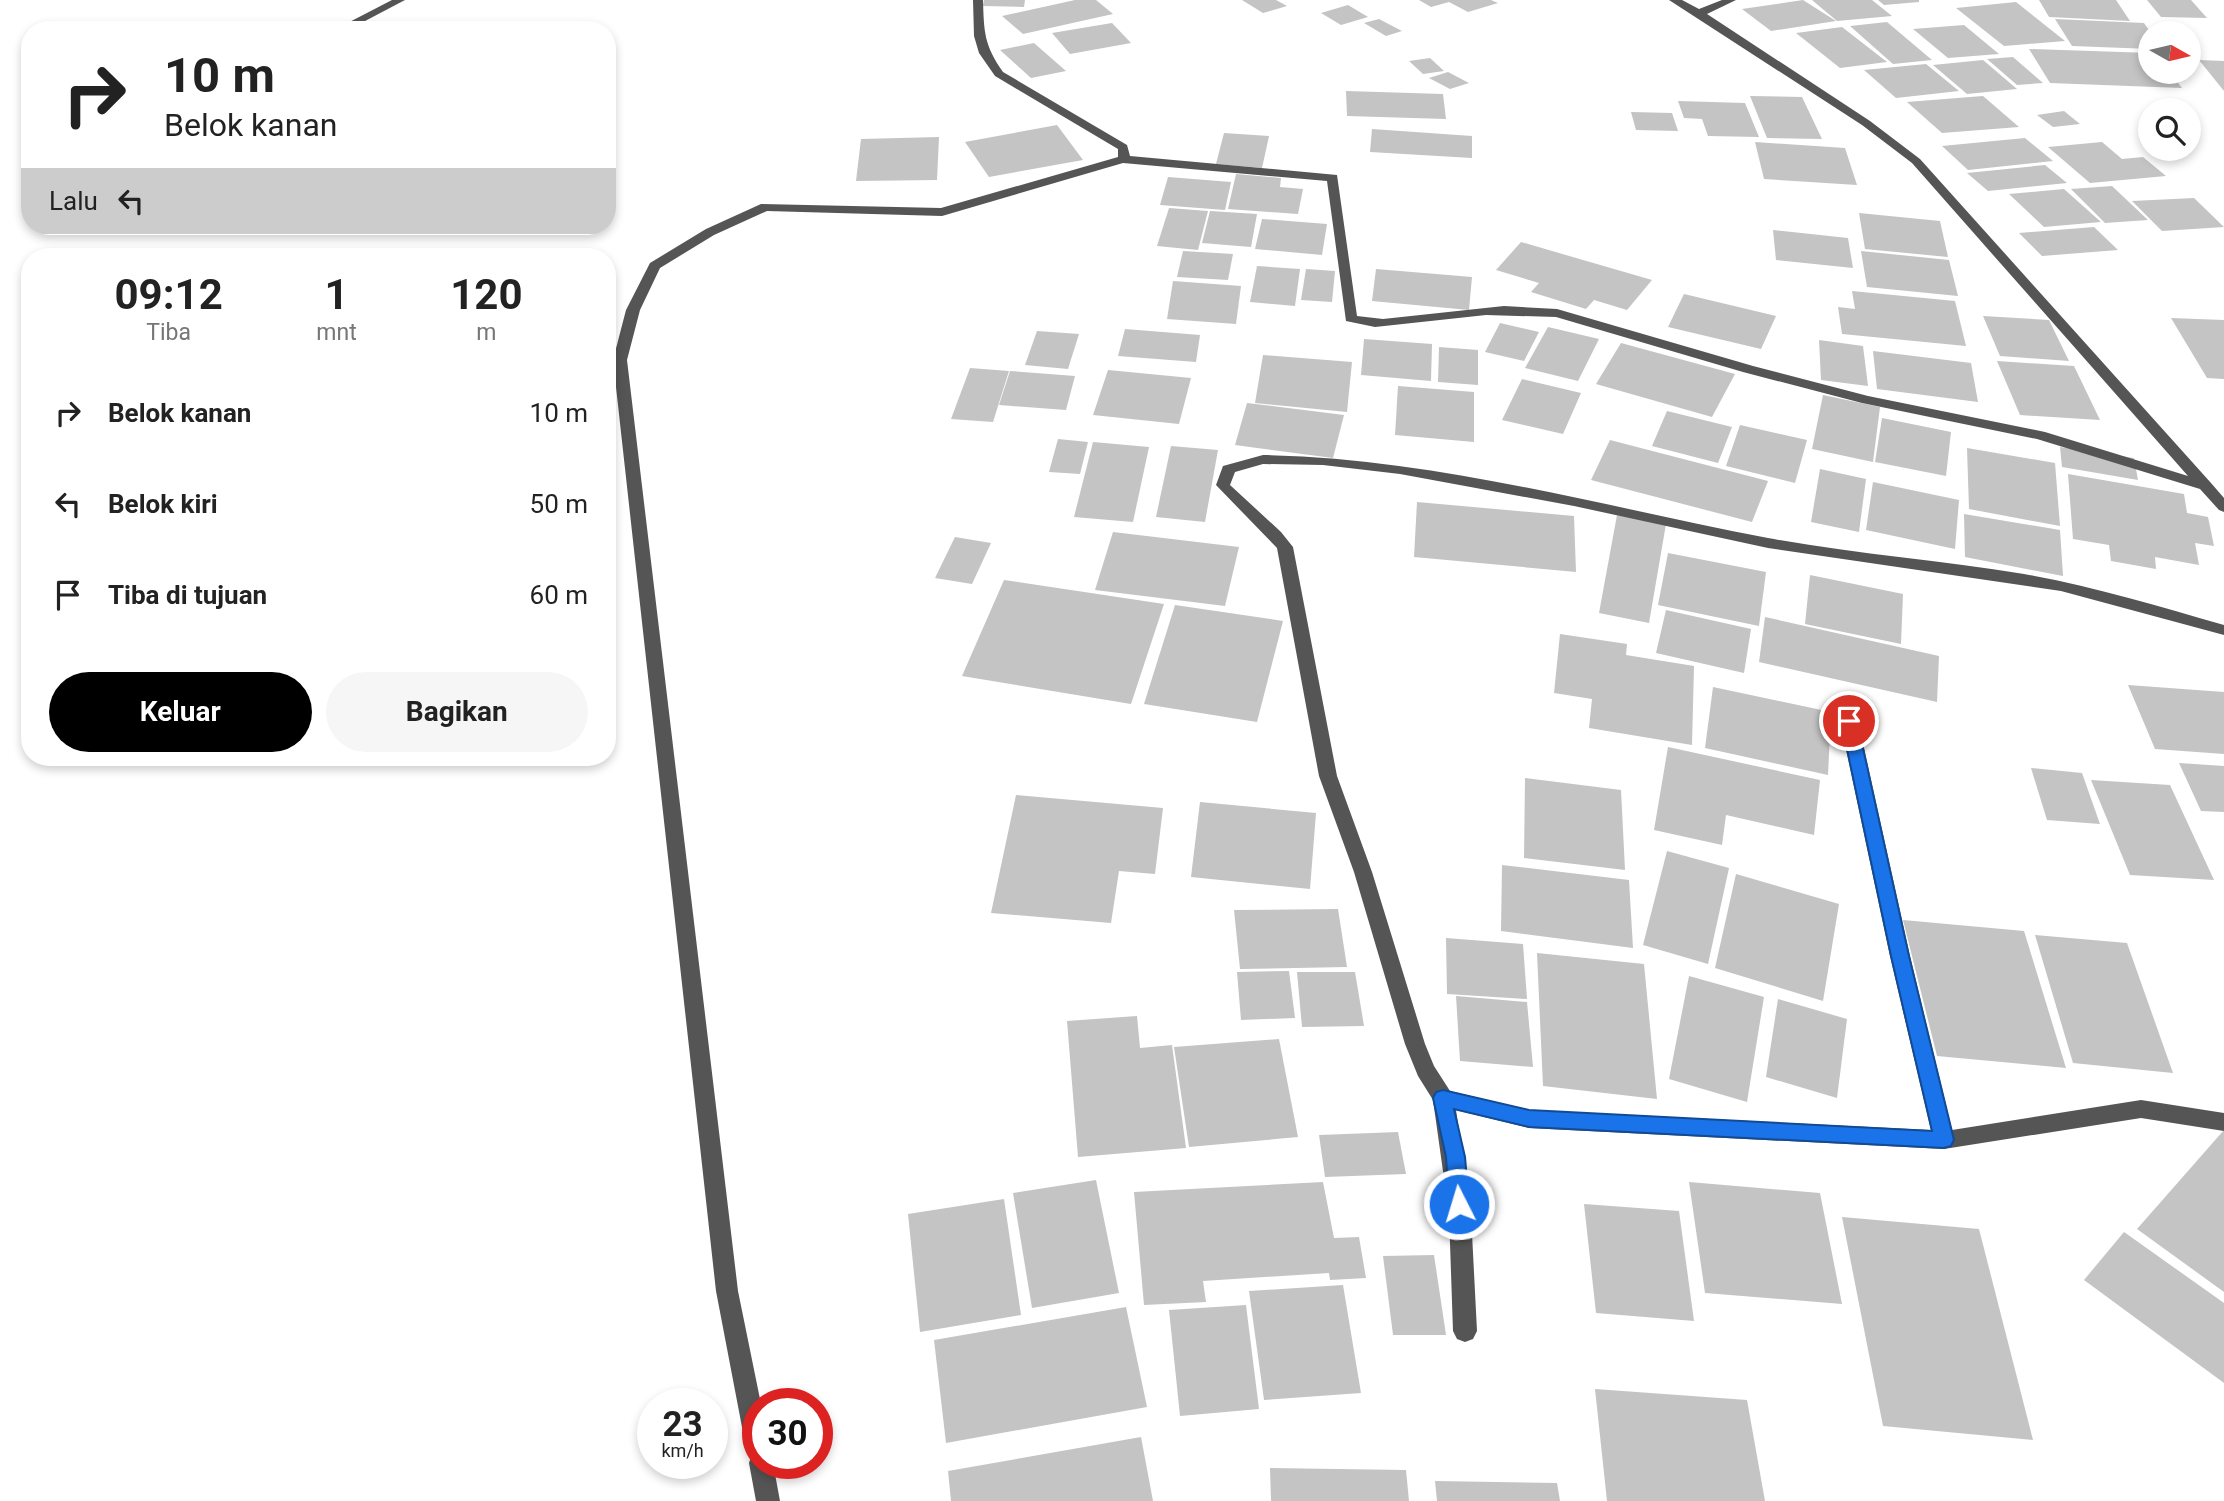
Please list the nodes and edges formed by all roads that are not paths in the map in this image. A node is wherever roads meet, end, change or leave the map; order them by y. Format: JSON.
{"nodes":[{"id":1,"x":400,"y":0,"type":"edge"},
{"id":2,"x":978,"y":0,"type":"edge"},
{"id":3,"x":1674,"y":0,"type":"edge"},
{"id":4,"x":1731,"y":0,"type":"edge"},
{"id":5,"x":1699,"y":13,"type":"junction"},
{"id":6,"x":357,"y":21,"type":"edge"},
{"id":7,"x":1123,"y":159,"type":"junction"},
{"id":8,"x":2206,"y":486,"type":"junction"},
{"id":9,"x":2224,"y":507,"type":"edge"},
{"id":10,"x":2224,"y":630,"type":"edge"},
{"id":11,"x":1849,"y":721,"type":"dead end"},
{"id":12,"x":1443,"y":1098,"type":"junction"},
{"id":13,"x":2224,"y":1122,"type":"edge"},
{"id":14,"x":1944,"y":1140,"type":"junction"},
{"id":15,"x":1465,"y":1331,"type":"dead end"},
{"id":16,"x":746,"y":1388,"type":"edge"},
{"id":17,"x":764,"y":1479,"type":"edge"},
{"id":18,"x":768,"y":1501,"type":"edge"}],
"edges":[{"from":1,"to":6,"type":"street"},
{"from":2,"to":7,"type":"street"},
{"from":3,"to":5,"type":"street"},
{"from":4,"to":5,"type":"street"},
{"from":5,"to":8,"type":"street"},
{"from":7,"to":8,"type":"street"},
{"from":7,"to":16,"type":"street"},
{"from":8,"to":9,"type":"street"},
{"from":10,"to":12,"type":"street"},
{"from":11,"to":14,"type":"street"},
{"from":12,"to":14,"type":"street"},
{"from":12,"to":15,"type":"street"},
{"from":13,"to":14,"type":"street"},
{"from":17,"to":18,"type":"street"}]}
